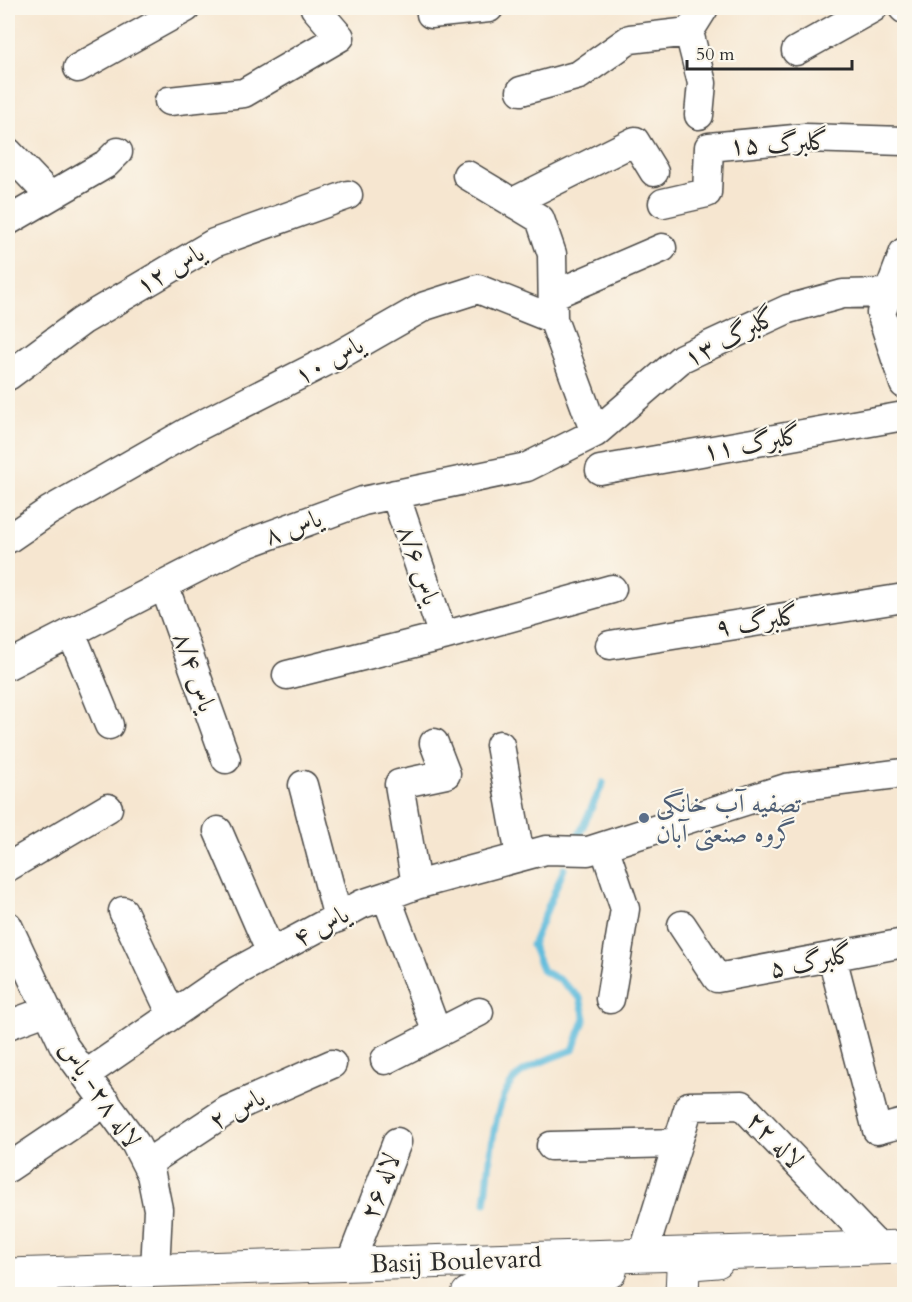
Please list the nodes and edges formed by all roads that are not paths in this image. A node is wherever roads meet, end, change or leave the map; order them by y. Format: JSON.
{"nodes":[{"id":1,"x":186,"y":8,"type":"edge"},
{"id":2,"x":315,"y":8,"type":"edge"},
{"id":3,"x":489,"y":8,"type":"edge"},
{"id":4,"x":704,"y":8,"type":"edge"},
{"id":5,"x":873,"y":8,"type":"edge"},
{"id":6,"x":431,"y":14,"type":"dead end"},
{"id":7,"x":689,"y":32,"type":"junction"},
{"id":8,"x":796,"y":51,"type":"dead end"},
{"id":9,"x":78,"y":68,"type":"dead end"},
{"id":10,"x":521,"y":91,"type":"dead end"},
{"id":11,"x":169,"y":101,"type":"dead end"},
{"id":12,"x":699,"y":116,"type":"dead end"},
{"id":13,"x":904,"y":141,"type":"edge"},
{"id":14,"x":8,"y":152,"type":"edge"},
{"id":15,"x":118,"y":152,"type":"dead end"},
{"id":16,"x":654,"y":172,"type":"dead end"},
{"id":17,"x":467,"y":175,"type":"dead end"},
{"id":18,"x":348,"y":195,"type":"dead end"},
{"id":19,"x":50,"y":196,"type":"junction"},
{"id":20,"x":513,"y":202,"type":"junction"},
{"id":21,"x":663,"y":202,"type":"dead end"},
{"id":22,"x":8,"y":221,"type":"edge"},
{"id":23,"x":662,"y":248,"type":"dead end"},
{"id":24,"x":904,"y":252,"type":"edge"},
{"id":25,"x":888,"y":293,"type":"junction"},
{"id":26,"x":553,"y":307,"type":"junction"},
{"id":27,"x":8,"y":376,"type":"edge"},
{"id":28,"x":904,"y":384,"type":"edge"},
{"id":29,"x":904,"y":416,"type":"edge"},
{"id":30,"x":595,"y":434,"type":"junction"},
{"id":31,"x":600,"y":470,"type":"dead end"},
{"id":32,"x":395,"y":494,"type":"junction"},
{"id":33,"x":8,"y":539,"type":"edge"},
{"id":34,"x":164,"y":585,"type":"junction"},
{"id":35,"x":612,"y":589,"type":"dead end"},
{"id":36,"x":904,"y":598,"type":"edge"},
{"id":37,"x":71,"y":632,"type":"junction"},
{"id":38,"x":443,"y":636,"type":"junction"},
{"id":39,"x":610,"y":645,"type":"dead end"},
{"id":40,"x":8,"y":665,"type":"edge"},
{"id":41,"x":287,"y":675,"type":"dead end"},
{"id":42,"x":109,"y":725,"type":"dead end"},
{"id":43,"x":434,"y":743,"type":"dead end"},
{"id":44,"x":500,"y":745,"type":"dead end"},
{"id":45,"x":226,"y":759,"type":"dead end"},
{"id":46,"x":904,"y":773,"type":"edge"},
{"id":47,"x":303,"y":785,"type":"dead end"},
{"id":48,"x":108,"y":808,"type":"dead end"},
{"id":49,"x":218,"y":831,"type":"dead end"},
{"id":50,"x":596,"y":849,"type":"junction"},
{"id":51,"x":520,"y":856,"type":"junction"},
{"id":52,"x":8,"y":867,"type":"edge"},
{"id":53,"x":416,"y":885,"type":"junction"},
{"id":54,"x":386,"y":896,"type":"junction"},
{"id":55,"x":123,"y":911,"type":"dead end"},
{"id":56,"x":338,"y":918,"type":"junction"},
{"id":57,"x":682,"y":925,"type":"dead end"},
{"id":58,"x":8,"y":926,"type":"edge"},
{"id":59,"x":904,"y":943,"type":"edge"},
{"id":60,"x":271,"y":953,"type":"junction"},
{"id":61,"x":832,"y":957,"type":"junction"},
{"id":62,"x":610,"y":999,"type":"dead end"},
{"id":63,"x":46,"y":1011,"type":"junction"},
{"id":64,"x":479,"y":1012,"type":"dead end"},
{"id":65,"x":172,"y":1015,"type":"junction"},
{"id":66,"x":8,"y":1025,"type":"edge"},
{"id":67,"x":437,"y":1033,"type":"junction"},
{"id":68,"x":385,"y":1060,"type":"dead end"},
{"id":69,"x":332,"y":1064,"type":"dead end"},
{"id":70,"x":85,"y":1076,"type":"junction"},
{"id":71,"x":106,"y":1102,"type":"junction"},
{"id":72,"x":904,"y":1123,"type":"edge"},
{"id":73,"x":397,"y":1142,"type":"dead end"},
{"id":74,"x":677,"y":1143,"type":"junction"},
{"id":75,"x":551,"y":1146,"type":"dead end"},
{"id":76,"x":146,"y":1164,"type":"junction"},
{"id":77,"x":8,"y":1168,"type":"edge"},
{"id":78,"x":882,"y":1247,"type":"edge"},
{"id":79,"x":629,"y":1255,"type":"junction"},
{"id":80,"x":350,"y":1264,"type":"junction"},
{"id":81,"x":155,"y":1270,"type":"junction"},
{"id":82,"x":8,"y":1275,"type":"edge"},
{"id":83,"x":468,"y":1294,"type":"edge"},
{"id":84,"x":682,"y":1294,"type":"edge"}],
"edges":[{"from":1,"to":9,"type":"street"},
{"from":2,"to":11,"type":"street"},
{"from":3,"to":6,"type":"street"},
{"from":4,"to":7,"type":"street"},
{"from":5,"to":8,"type":"street"},
{"from":7,"to":10,"type":"street"},
{"from":7,"to":12,"type":"street"},
{"from":13,"to":21,"type":"street","name":"گلبرگ ۱۵"},
{"from":14,"to":19,"type":"street"},
{"from":15,"to":19,"type":"street"},
{"from":16,"to":20,"type":"street"},
{"from":17,"to":20,"type":"street"},
{"from":18,"to":27,"type":"street","name":"یاس ۱۲"},
{"from":19,"to":22,"type":"street"},
{"from":20,"to":26,"type":"street"},
{"from":23,"to":26,"type":"street"},
{"from":24,"to":25,"type":"street"},
{"from":25,"to":28,"type":"street"},
{"from":25,"to":30,"type":"street","name":"گلبرگ ۱۳"},
{"from":26,"to":30,"type":"street"},
{"from":26,"to":33,"type":"street","name":"یاس ۱۰"},
{"from":29,"to":31,"type":"street","name":"گلبرگ ۱۱"},
{"from":30,"to":32,"type":"street","name":"یاس ۸"},
{"from":32,"to":34,"type":"street","name":"یاس ۸"},
{"from":32,"to":38,"type":"street","name":"یاس ۸/۶"},
{"from":34,"to":37,"type":"street","name":"یاس ۸"},
{"from":34,"to":45,"type":"street","name":"یاس ۸/۴"},
{"from":35,"to":38,"type":"street"},
{"from":36,"to":39,"type":"street","name":"گلبرگ ۹"},
{"from":37,"to":40,"type":"street","name":"یاس ۸"},
{"from":37,"to":42,"type":"street"},
{"from":38,"to":41,"type":"street"},
{"from":43,"to":53,"type":"street"},
{"from":44,"to":51,"type":"street"},
{"from":46,"to":50,"type":"street","name":"یاس ۴"},
{"from":47,"to":56,"type":"street"},
{"from":48,"to":52,"type":"street"},
{"from":49,"to":60,"type":"street"},
{"from":50,"to":51,"type":"street","name":"یاس ۴"},
{"from":50,"to":62,"type":"street"},
{"from":51,"to":53,"type":"street","name":"یاس ۴"},
{"from":53,"to":54,"type":"street","name":"یاس ۴"},
{"from":54,"to":56,"type":"street","name":"یاس ۴"},
{"from":54,"to":67,"type":"street"},
{"from":55,"to":65,"type":"street"},
{"from":56,"to":60,"type":"street","name":"یاس ۴"},
{"from":57,"to":61,"type":"street","name":"گلبرگ ۵"},
{"from":58,"to":63,"type":"street","name":"لاله ۲۸- یاس"},
{"from":59,"to":61,"type":"street","name":"گلبرگ ۵"},
{"from":60,"to":65,"type":"street","name":"یاس ۴"},
{"from":61,"to":72,"type":"street"},
{"from":63,"to":66,"type":"street"},
{"from":63,"to":70,"type":"street","name":"لاله ۲۸- یاس"},
{"from":64,"to":67,"type":"street"},
{"from":65,"to":70,"type":"street","name":"یاس ۴"},
{"from":67,"to":68,"type":"street"},
{"from":69,"to":76,"type":"street","name":"یاس ۲"},
{"from":70,"to":71,"type":"street","name":"لاله ۲۸- یاس"},
{"from":71,"to":76,"type":"street","name":"لاله ۲۸- یاس"},
{"from":71,"to":77,"type":"street"},
{"from":73,"to":80,"type":"street","name":"لاله ۲۶"},
{"from":74,"to":75,"type":"street"},
{"from":74,"to":78,"type":"street","name":"لاله ۲۲"},
{"from":74,"to":79,"type":"street","name":"لاله ۲۲"},
{"from":76,"to":81,"type":"street","name":"لاله ۲۸- یاس"},
{"from":78,"to":79,"type":"main road","name":"Basij Boulevard"},
{"from":78,"to":84,"type":"main road"},
{"from":79,"to":80,"type":"main road","name":"Basij Boulevard"},
{"from":79,"to":83,"type":"main road"},
{"from":80,"to":81,"type":"main road","name":"Basij Boulevard"},
{"from":81,"to":82,"type":"main road","name":"Basij Boulevard"}]}
